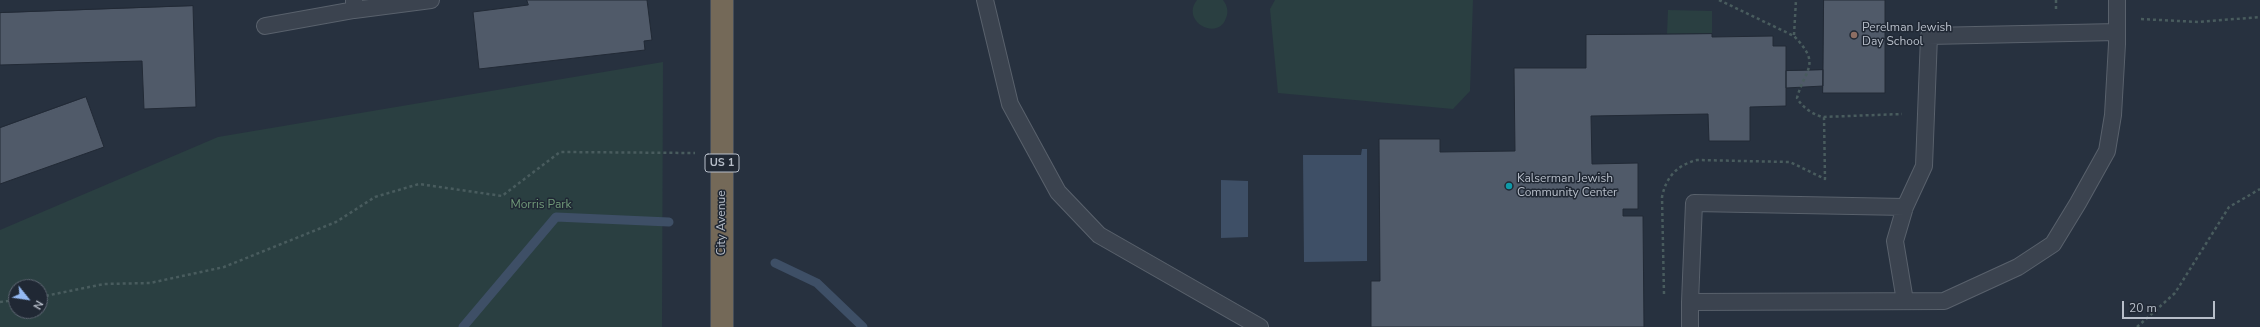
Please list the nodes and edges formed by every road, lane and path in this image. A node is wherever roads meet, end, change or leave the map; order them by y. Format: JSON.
{"nodes":[{"id":1,"x":430,"y":0,"type":"edge"},
{"id":2,"x":722,"y":0,"type":"edge"},
{"id":3,"x":985,"y":0,"type":"edge"},
{"id":4,"x":1719,"y":0,"type":"edge"},
{"id":5,"x":1796,"y":0,"type":"edge"},
{"id":6,"x":2117,"y":0,"type":"edge"},
{"id":7,"x":354,"y":5,"type":"edge"},
{"id":8,"x":2260,"y":17,"type":"edge"},
{"id":9,"x":2117,"y":25,"type":"junction"},
{"id":10,"x":265,"y":26,"type":"dead end"},
{"id":11,"x":1794,"y":36,"type":"junction"},
{"id":12,"x":1903,"y":114,"type":"dead end"},
{"id":13,"x":722,"y":153,"type":"junction"},
{"id":14,"x":2260,"y":189,"type":"edge"},
{"id":15,"x":1905,"y":207,"type":"junction"},
{"id":16,"x":48,"y":295,"type":"edge"},
{"id":17,"x":1905,"y":301,"type":"junction"},
{"id":18,"x":1690,"y":302,"type":"junction"},
{"id":19,"x":722,"y":327,"type":"edge"},
{"id":20,"x":1260,"y":327,"type":"edge"},
{"id":21,"x":1690,"y":327,"type":"edge"},
{"id":22,"x":2137,"y":327,"type":"edge"}],
"edges":[{"from":1,"to":7,"type":"lane"},
{"from":2,"to":13,"type":"highway","name":"City Avenue","number":"US 1"},
{"from":3,"to":20,"type":"lane"},
{"from":4,"to":11,"type":"path"},
{"from":5,"to":11,"type":"path"},
{"from":6,"to":9,"type":"lane"},
{"from":7,"to":10,"type":"lane"},
{"from":8,"to":9,"type":"path"},
{"from":9,"to":15,"type":"lane"},
{"from":9,"to":17,"type":"lane"},
{"from":11,"to":12,"type":"path"},
{"from":13,"to":16,"type":"path"},
{"from":13,"to":19,"type":"highway","name":"City Avenue","number":"US 1"},
{"from":14,"to":22,"type":"path"},
{"from":15,"to":17,"type":"lane"},
{"from":15,"to":18,"type":"lane"},
{"from":17,"to":18,"type":"lane"},
{"from":18,"to":21,"type":"lane"}]}
